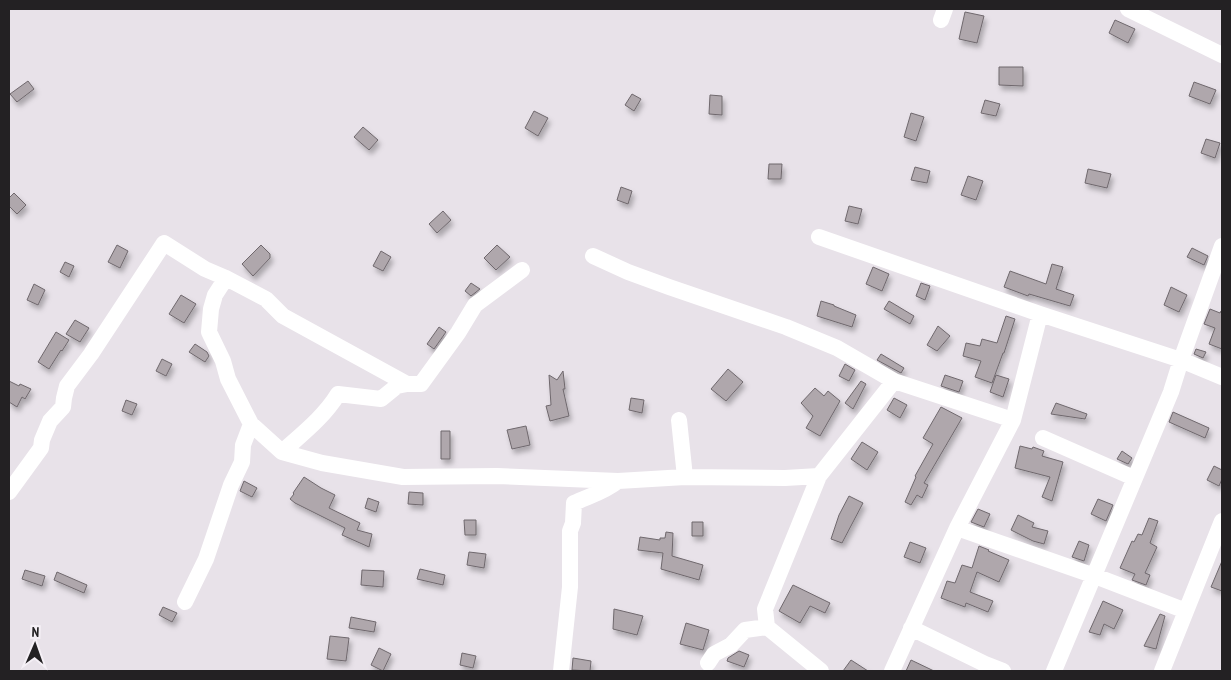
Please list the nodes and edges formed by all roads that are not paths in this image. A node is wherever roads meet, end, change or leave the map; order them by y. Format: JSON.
{"nodes":[{"id":1,"x":1128,"y":9,"type":"edge"},
{"id":2,"x":1222,"y":55,"type":"edge"},
{"id":3,"x":819,"y":236,"type":"dead end"},
{"id":4,"x":1222,"y":246,"type":"edge"},
{"id":5,"x":593,"y":256,"type":"dead end"},
{"id":6,"x":522,"y":270,"type":"dead end"},
{"id":7,"x":226,"y":278,"type":"junction"},
{"id":8,"x":1040,"y":314,"type":"junction"},
{"id":9,"x":1181,"y":360,"type":"junction"},
{"id":10,"x":1222,"y":377,"type":"edge"},
{"id":11,"x":894,"y":381,"type":"junction"},
{"id":12,"x":407,"y":384,"type":"junction"},
{"id":13,"x":679,"y":420,"type":"dead end"},
{"id":14,"x":1013,"y":420,"type":"junction"},
{"id":15,"x":251,"y":424,"type":"junction"},
{"id":16,"x":1043,"y":438,"type":"dead end"},
{"id":17,"x":282,"y":452,"type":"junction"},
{"id":18,"x":819,"y":476,"type":"junction"},
{"id":19,"x":685,"y":477,"type":"junction"},
{"id":20,"x":1134,"y":478,"type":"junction"},
{"id":21,"x":618,"y":481,"type":"junction"},
{"id":22,"x":9,"y":492,"type":"edge"},
{"id":23,"x":1222,"y":522,"type":"edge"},
{"id":24,"x":957,"y":528,"type":"junction"},
{"id":25,"x":1095,"y":576,"type":"junction"},
{"id":26,"x":185,"y":602,"type":"dead end"},
{"id":27,"x":1186,"y":611,"type":"junction"},
{"id":28,"x":767,"y":628,"type":"junction"},
{"id":29,"x":912,"y":628,"type":"junction"},
{"id":30,"x":708,"y":663,"type":"dead end"},
{"id":31,"x":561,"y":671,"type":"edge"},
{"id":32,"x":821,"y":671,"type":"edge"},
{"id":33,"x":892,"y":671,"type":"edge"},
{"id":34,"x":1003,"y":671,"type":"edge"},
{"id":35,"x":1054,"y":671,"type":"edge"},
{"id":36,"x":1162,"y":671,"type":"edge"}],
"edges":[{"from":1,"to":2,"type":"street"},
{"from":3,"to":8,"type":"street"},
{"from":4,"to":9,"type":"street"},
{"from":5,"to":11,"type":"street"},
{"from":6,"to":12,"type":"street"},
{"from":7,"to":12,"type":"street"},
{"from":7,"to":15,"type":"street"},
{"from":7,"to":22,"type":"street"},
{"from":8,"to":9,"type":"street"},
{"from":8,"to":14,"type":"street"},
{"from":9,"to":10,"type":"street"},
{"from":9,"to":20,"type":"street"},
{"from":11,"to":14,"type":"street"},
{"from":11,"to":18,"type":"street"},
{"from":12,"to":17,"type":"street"},
{"from":13,"to":19,"type":"street"},
{"from":14,"to":24,"type":"street"},
{"from":15,"to":17,"type":"street"},
{"from":15,"to":26,"type":"street"},
{"from":16,"to":20,"type":"street"},
{"from":17,"to":21,"type":"street"},
{"from":18,"to":19,"type":"street"},
{"from":18,"to":28,"type":"street"},
{"from":19,"to":21,"type":"street"},
{"from":20,"to":25,"type":"street"},
{"from":21,"to":31,"type":"street"},
{"from":23,"to":27,"type":"street"},
{"from":24,"to":25,"type":"street"},
{"from":24,"to":29,"type":"street"},
{"from":25,"to":27,"type":"street"},
{"from":25,"to":35,"type":"street"},
{"from":27,"to":36,"type":"street"},
{"from":28,"to":30,"type":"street"},
{"from":28,"to":32,"type":"street"},
{"from":29,"to":33,"type":"street"},
{"from":29,"to":34,"type":"street"}]}
